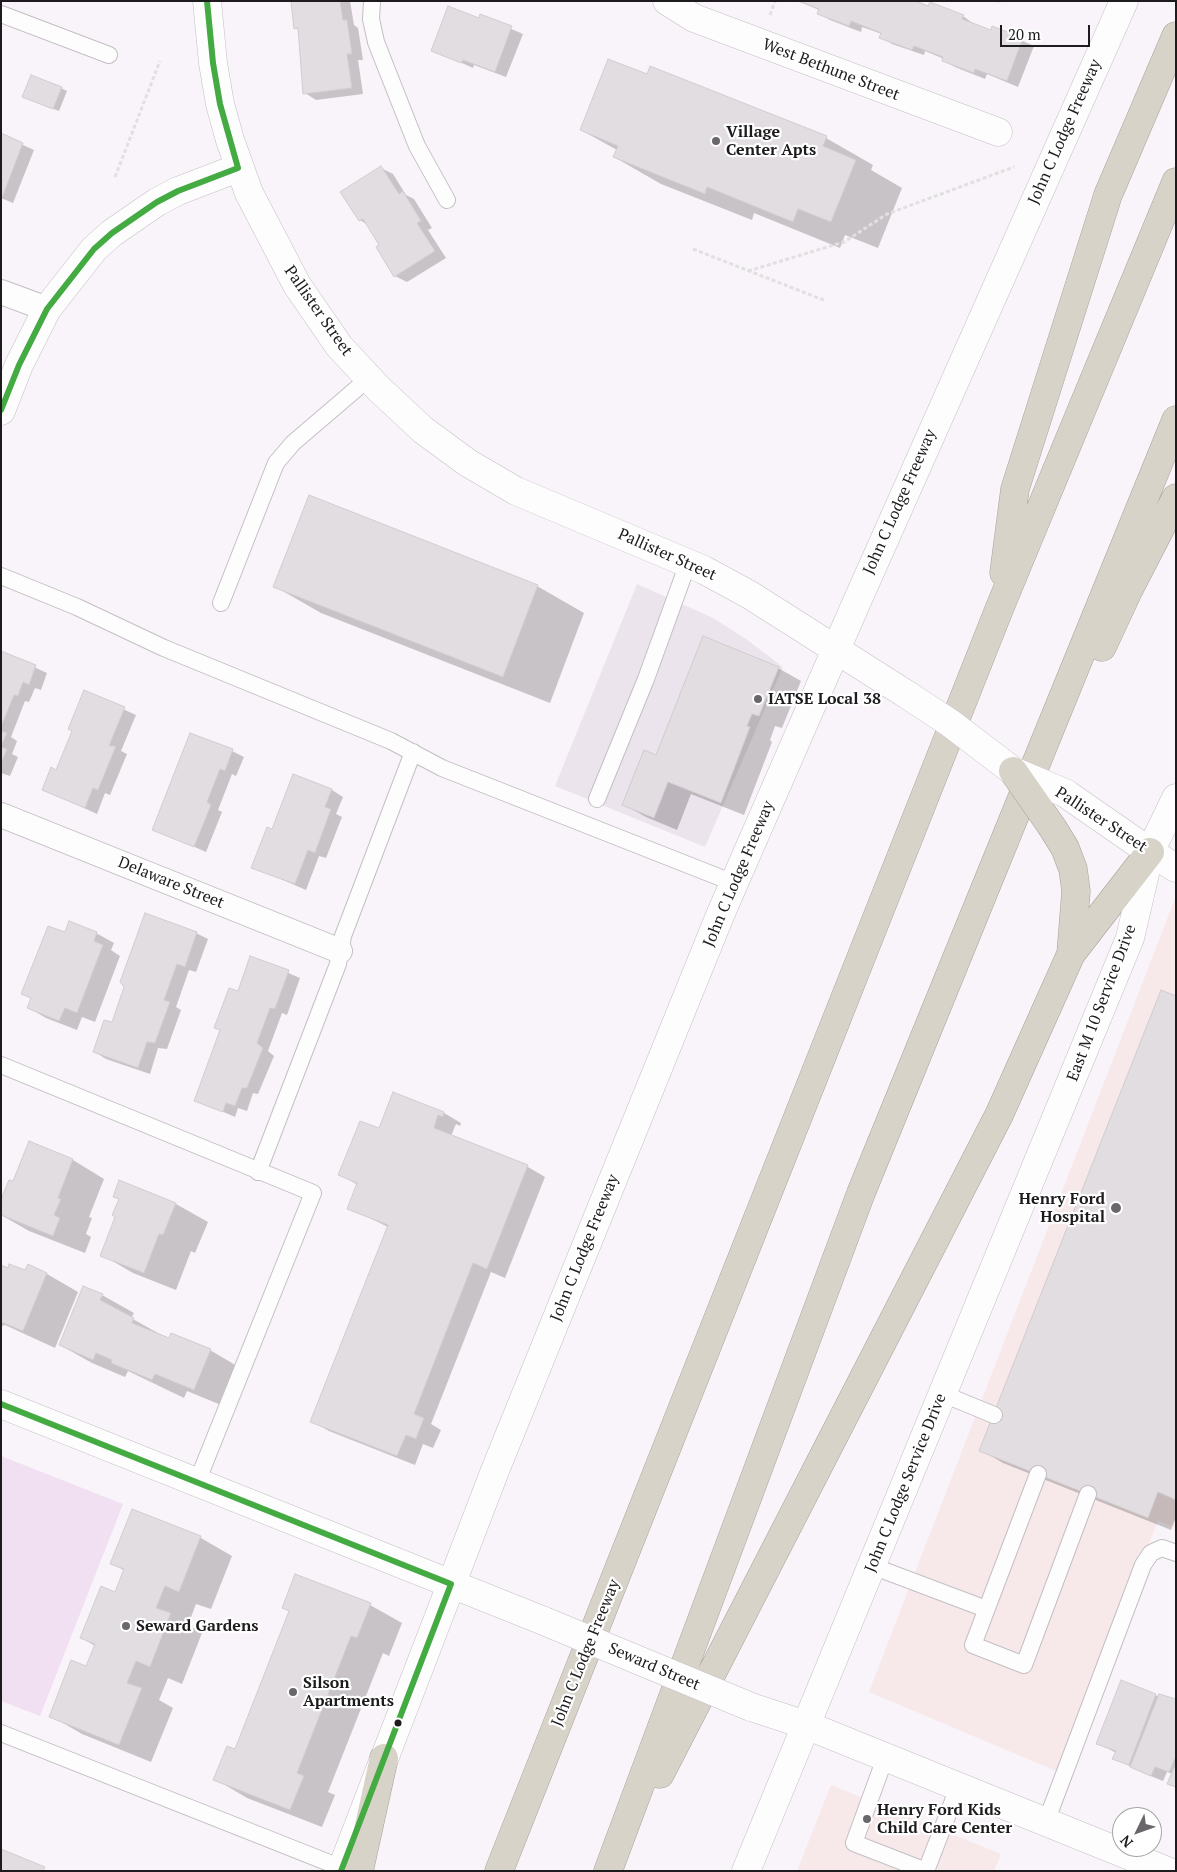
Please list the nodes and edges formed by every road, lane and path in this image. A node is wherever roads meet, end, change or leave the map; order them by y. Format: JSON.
{"nodes":[{"id":1,"x":207,"y":1,"type":"edge"},
{"id":2,"x":372,"y":1,"type":"edge"},
{"id":3,"x":667,"y":1,"type":"edge"},
{"id":4,"x":775,"y":1,"type":"edge"},
{"id":5,"x":997,"y":1,"type":"edge"},
{"id":6,"x":1002,"y":1,"type":"edge"},
{"id":7,"x":1124,"y":1,"type":"edge"},
{"id":8,"x":1,"y":14,"type":"edge"},
{"id":9,"x":767,"y":22,"type":"dead end"},
{"id":10,"x":1176,"y":36,"type":"edge"},
{"id":11,"x":109,"y":55,"type":"dead end"},
{"id":12,"x":160,"y":61,"type":"dead end"},
{"id":13,"x":998,"y":132,"type":"dead end"},
{"id":14,"x":1014,"y":167,"type":"dead end"},
{"id":15,"x":238,"y":168,"type":"junction"},
{"id":16,"x":115,"y":177,"type":"dead end"},
{"id":17,"x":1176,"y":182,"type":"edge"},
{"id":18,"x":447,"y":200,"type":"dead end"},
{"id":19,"x":693,"y":249,"type":"dead end"},
{"id":20,"x":748,"y":271,"type":"junction"},
{"id":21,"x":1,"y":292,"type":"edge"},
{"id":22,"x":826,"y":301,"type":"dead end"},
{"id":23,"x":47,"y":310,"type":"junction"},
{"id":24,"x":369,"y":378,"type":"junction"},
{"id":25,"x":1,"y":411,"type":"edge"},
{"id":26,"x":1176,"y":420,"type":"edge"},
{"id":27,"x":1176,"y":498,"type":"edge"},
{"id":28,"x":688,"y":563,"type":"junction"},
{"id":29,"x":1,"y":576,"type":"edge"},
{"id":30,"x":221,"y":603,"type":"dead end"},
{"id":31,"x":1000,"y":607,"type":"junction"},
{"id":32,"x":836,"y":650,"type":"junction"},
{"id":33,"x":413,"y":752,"type":"junction"},
{"id":34,"x":1013,"y":771,"type":"junction"},
{"id":35,"x":1176,"y":798,"type":"edge"},
{"id":36,"x":597,"y":799,"type":"dead end"},
{"id":37,"x":1,"y":815,"type":"edge"},
{"id":38,"x":1150,"y":852,"type":"junction"},
{"id":39,"x":1176,"y":868,"type":"edge"},
{"id":40,"x":734,"y":883,"type":"junction"},
{"id":41,"x":340,"y":951,"type":"junction"},
{"id":42,"x":1071,"y":954,"type":"junction"},
{"id":43,"x":1,"y":1065,"type":"edge"},
{"id":44,"x":913,"y":1065,"type":"junction"},
{"id":45,"x":1066,"y":1096,"type":"joint"},
{"id":46,"x":258,"y":1172,"type":"junction"},
{"id":47,"x":943,"y":1394,"type":"junction"},
{"id":48,"x":1,"y":1404,"type":"edge"},
{"id":49,"x":994,"y":1415,"type":"dead end"},
{"id":50,"x":1038,"y":1474,"type":"dead end"},
{"id":51,"x":197,"y":1482,"type":"junction"},
{"id":52,"x":1088,"y":1494,"type":"dead end"},
{"id":53,"x":1176,"y":1553,"type":"edge"},
{"id":54,"x":872,"y":1566,"type":"junction"},
{"id":55,"x":451,"y":1584,"type":"junction"},
{"id":56,"x":986,"y":1609,"type":"junction"},
{"id":57,"x":806,"y":1725,"type":"junction"},
{"id":58,"x":1,"y":1733,"type":"edge"},
{"id":59,"x":384,"y":1758,"type":"joint"},
{"id":60,"x":885,"y":1758,"type":"junction"},
{"id":61,"x":958,"y":1788,"type":"junction"},
{"id":62,"x":1046,"y":1822,"type":"junction"},
{"id":63,"x":347,"y":1870,"type":"edge"},
{"id":64,"x":499,"y":1871,"type":"edge"},
{"id":65,"x":608,"y":1871,"type":"edge"},
{"id":66,"x":614,"y":1871,"type":"edge"},
{"id":67,"x":746,"y":1871,"type":"edge"},
{"id":68,"x":1168,"y":1871,"type":"edge"}],
"edges":[{"from":1,"to":15,"type":"street","name":"Pallister Street"},
{"from":2,"to":18,"type":"lane"},
{"from":3,"to":13,"type":"street","name":"West Bethune Street"},
{"from":4,"to":9,"type":"path"},
{"from":5,"to":6,"type":"path"},
{"from":7,"to":32,"type":"street","name":"John C Lodge Freeway"},
{"from":8,"to":11,"type":"lane"},
{"from":10,"to":31,"type":"highway"},
{"from":12,"to":16,"type":"path"},
{"from":14,"to":20,"type":"path"},
{"from":15,"to":23,"type":"street"},
{"from":15,"to":24,"type":"street","name":"Pallister Street"},
{"from":17,"to":31,"type":"highway","name":"John C Lodge Freeway"},
{"from":19,"to":20,"type":"path"},
{"from":20,"to":22,"type":"path"},
{"from":21,"to":23,"type":"street"},
{"from":23,"to":25,"type":"street"},
{"from":24,"to":28,"type":"street","name":"Pallister Street"},
{"from":24,"to":30,"type":"lane"},
{"from":26,"to":44,"type":"highway"},
{"from":27,"to":44,"type":"highway"},
{"from":28,"to":32,"type":"street","name":"Pallister Street"},
{"from":28,"to":36,"type":"lane"},
{"from":29,"to":33,"type":"lane"},
{"from":31,"to":64,"type":"highway","name":"John C Lodge Freeway"},
{"from":32,"to":34,"type":"street","name":"Pallister Street","bridge":true},
{"from":32,"to":40,"type":"street","name":"John C Lodge Freeway"},
{"from":33,"to":40,"type":"lane"},
{"from":33,"to":41,"type":"lane"},
{"from":34,"to":38,"type":"street","name":"Pallister Street","bridge":true},
{"from":34,"to":42,"type":"highway","bridge":true},
{"from":35,"to":38,"type":"street","name":"East M 10 Service Drive"},
{"from":37,"to":41,"type":"street","name":"Delaware Street"},
{"from":38,"to":39,"type":"street","name":"Pallister Street"},
{"from":38,"to":42,"type":"highway"},
{"from":38,"to":45,"type":"street","name":"East M 10 Service Drive"},
{"from":40,"to":55,"type":"street","name":"John C Lodge Freeway"},
{"from":41,"to":46,"type":"lane"},
{"from":42,"to":66,"type":"highway"},
{"from":43,"to":46,"type":"lane"},
{"from":44,"to":65,"type":"highway"},
{"from":45,"to":47,"type":"street","name":"John C Lodge Service Drive"},
{"from":46,"to":51,"type":"lane"},
{"from":47,"to":49,"type":"lane"},
{"from":47,"to":54,"type":"street","name":"John C Lodge Service Drive"},
{"from":48,"to":51,"type":"street","name":"Seward Street"},
{"from":50,"to":56,"type":"lane"},
{"from":51,"to":55,"type":"street","name":"Seward Street"},
{"from":52,"to":56,"type":"lane"},
{"from":53,"to":62,"type":"lane"},
{"from":54,"to":56,"type":"lane"},
{"from":54,"to":57,"type":"street","name":"John C Lodge Service Drive"},
{"from":55,"to":57,"type":"street","name":"Seward Street","bridge":true},
{"from":55,"to":59,"type":"street","name":"John C Lodge Freeway"},
{"from":57,"to":60,"type":"street","name":"Seward Street"},
{"from":57,"to":67,"type":"street","name":"John C Lodge Service Drive"},
{"from":58,"to":63,"type":"lane"},
{"from":59,"to":63,"type":"highway"},
{"from":60,"to":61,"type":"street","name":"Seward Street"},
{"from":60,"to":61,"type":"lane"},
{"from":61,"to":62,"type":"street","name":"Seward Street"},
{"from":62,"to":68,"type":"street","name":"Seward Street"}]}
